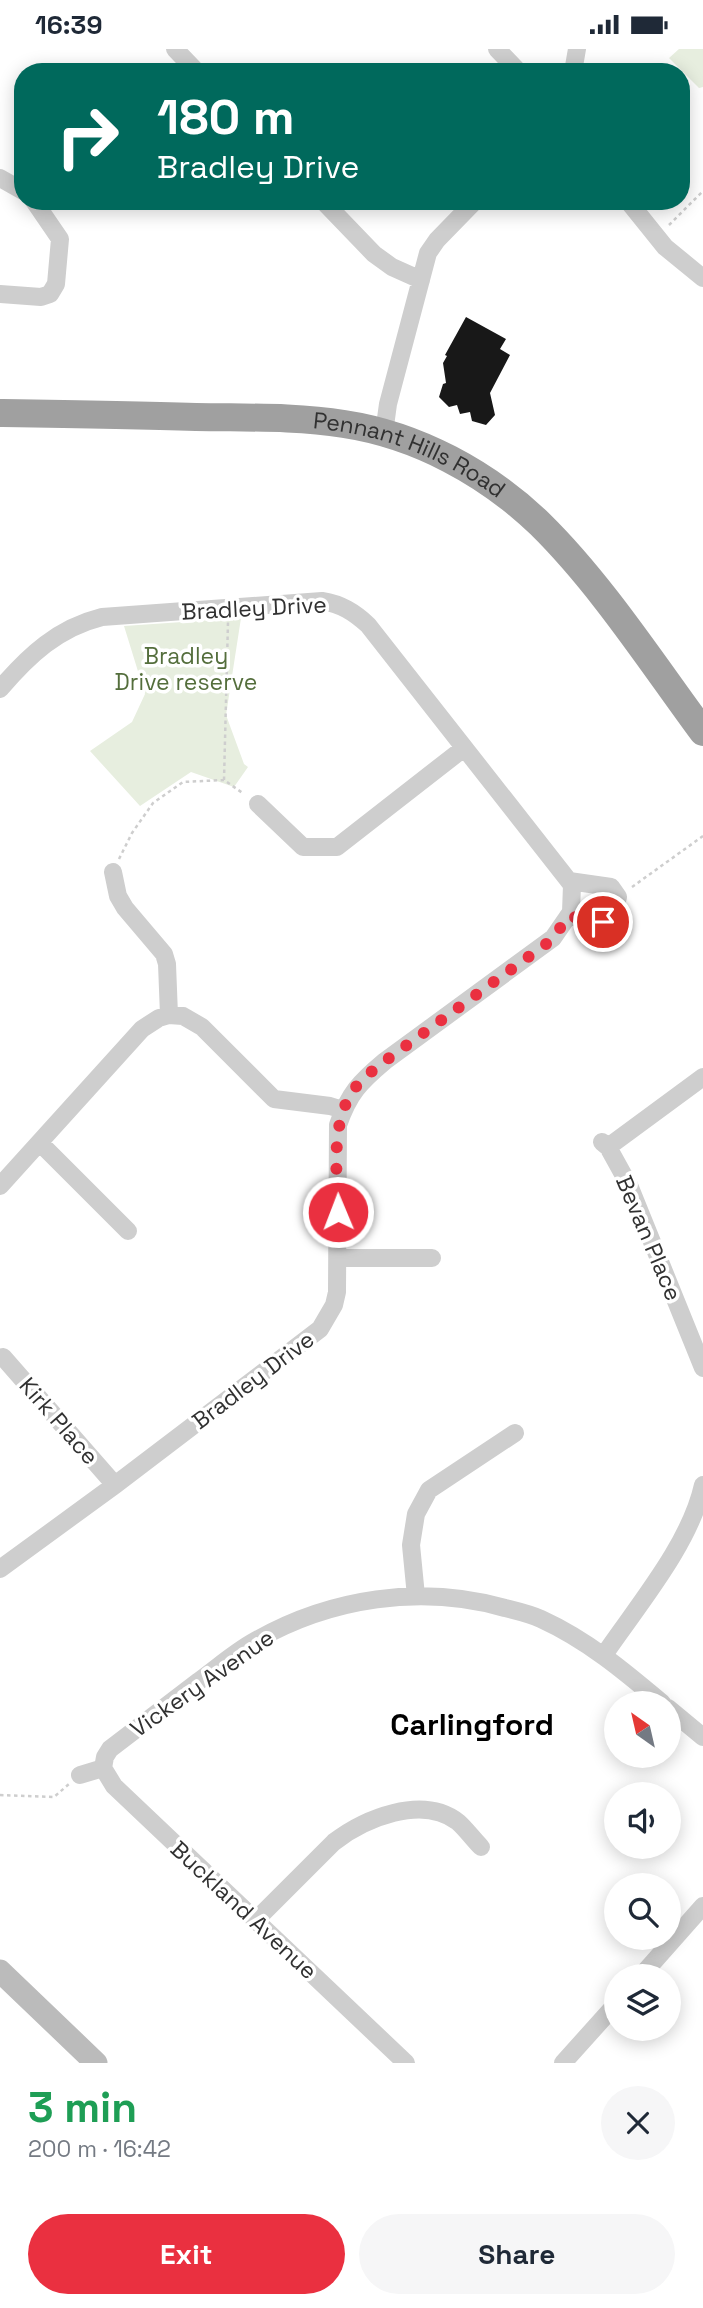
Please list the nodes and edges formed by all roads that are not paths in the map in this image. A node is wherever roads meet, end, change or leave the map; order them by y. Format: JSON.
{"nodes":[{"id":1,"x":175,"y":49,"type":"edge"},
{"id":2,"x":497,"y":49,"type":"edge"},
{"id":3,"x":188,"y":63,"type":"edge"},
{"id":4,"x":510,"y":63,"type":"edge"},
{"id":5,"x":40,"y":210,"type":"edge"},
{"id":6,"x":332,"y":210,"type":"edge"},
{"id":7,"x":467,"y":210,"type":"edge"},
{"id":8,"x":635,"y":210,"type":"edge"},
{"id":9,"x":703,"y":278,"type":"edge"},
{"id":10,"x":421,"y":281,"type":"junction"},
{"id":11,"x":0,"y":294,"type":"edge"},
{"id":12,"x":0,"y":413,"type":"edge"},
{"id":13,"x":384,"y":433,"type":"junction"},
{"id":14,"x":0,"y":689,"type":"edge"},
{"id":15,"x":703,"y":732,"type":"edge"},
{"id":16,"x":464,"y":748,"type":"junction"},
{"id":17,"x":258,"y":804,"type":"road end"},
{"id":18,"x":113,"y":872,"type":"road end"},
{"id":19,"x":569,"y":881,"type":"junction"},
{"id":20,"x":568,"y":916,"type":"junction"},
{"id":21,"x":169,"y":1015,"type":"junction"},
{"id":22,"x":703,"y":1077,"type":"edge"},
{"id":23,"x":343,"y":1110,"type":"junction"},
{"id":24,"x":40,"y":1143,"type":"junction"},
{"id":25,"x":0,"y":1186,"type":"edge"},
{"id":26,"x":128,"y":1231,"type":"dead end"},
{"id":27,"x":339,"y":1258,"type":"junction"},
{"id":28,"x":432,"y":1258,"type":"dead end"},
{"id":29,"x":3,"y":1357,"type":"dead end"},
{"id":30,"x":703,"y":1368,"type":"edge"},
{"id":31,"x":515,"y":1433,"type":"dead end"},
{"id":32,"x":115,"y":1485,"type":"junction"},
{"id":33,"x":703,"y":1485,"type":"edge"},
{"id":34,"x":0,"y":1569,"type":"edge"},
{"id":35,"x":416,"y":1596,"type":"junction"},
{"id":36,"x":604,"y":1655,"type":"junction"},
{"id":37,"x":648,"y":1691,"type":"edge"},
{"id":38,"x":681,"y":1719,"type":"edge"},
{"id":39,"x":703,"y":1737,"type":"edge"},
{"id":40,"x":103,"y":1768,"type":"junction"},
{"id":41,"x":80,"y":1775,"type":"road end"},
{"id":42,"x":481,"y":1846,"type":"dead end"},
{"id":43,"x":703,"y":1906,"type":"edge"},
{"id":44,"x":254,"y":1921,"type":"junction"},
{"id":45,"x":652,"y":1964,"type":"edge"},
{"id":46,"x":0,"y":1971,"type":"edge"},
{"id":47,"x":604,"y":2017,"type":"edge"},
{"id":48,"x":96,"y":2063,"type":"edge"},
{"id":49,"x":406,"y":2063,"type":"edge"},
{"id":50,"x":563,"y":2063,"type":"edge"}],
"edges":[{"from":1,"to":3,"type":"street"},
{"from":2,"to":4,"type":"street"},
{"from":5,"to":11,"type":"street"},
{"from":6,"to":10,"type":"street"},
{"from":7,"to":10,"type":"street"},
{"from":8,"to":9,"type":"street"},
{"from":10,"to":13,"type":"street"},
{"from":12,"to":13,"type":"highway","name":"Pennant Hills Road"},
{"from":13,"to":15,"type":"highway","name":"Pennant Hills Road"},
{"from":14,"to":16,"type":"street","name":"Bradley Drive"},
{"from":16,"to":17,"type":"street"},
{"from":16,"to":19,"type":"street","name":"Bradley Drive"},
{"from":18,"to":21,"type":"street"},
{"from":19,"to":20,"type":"street"},
{"from":19,"to":20,"type":"street"},
{"from":20,"to":23,"type":"street","name":"Bradley Drive"},
{"from":21,"to":23,"type":"street"},
{"from":21,"to":24,"type":"street"},
{"from":22,"to":30,"type":"street","name":"Bevan Place"},
{"from":23,"to":27,"type":"street","name":"Bradley Drive"},
{"from":24,"to":25,"type":"street"},
{"from":24,"to":26,"type":"street"},
{"from":27,"to":28,"type":"street"},
{"from":27,"to":32,"type":"street","name":"Bradley Drive"},
{"from":29,"to":32,"type":"street","name":"Kirk Place"},
{"from":31,"to":35,"type":"street"},
{"from":32,"to":34,"type":"street","name":"Bradley Drive"},
{"from":33,"to":36,"type":"street"},
{"from":35,"to":36,"type":"street","name":"Vickery Avenue"},
{"from":35,"to":40,"type":"street","name":"Vickery Avenue"},
{"from":36,"to":37,"type":"street","name":"Vickery Avenue"},
{"from":38,"to":39,"type":"street"},
{"from":40,"to":41,"type":"street"},
{"from":40,"to":44,"type":"street","name":"Buckland Avenue"},
{"from":42,"to":44,"type":"street"},
{"from":43,"to":45,"type":"street"},
{"from":44,"to":49,"type":"street","name":"Buckland Avenue"},
{"from":46,"to":48,"type":"main road"},
{"from":47,"to":50,"type":"street"}]}
